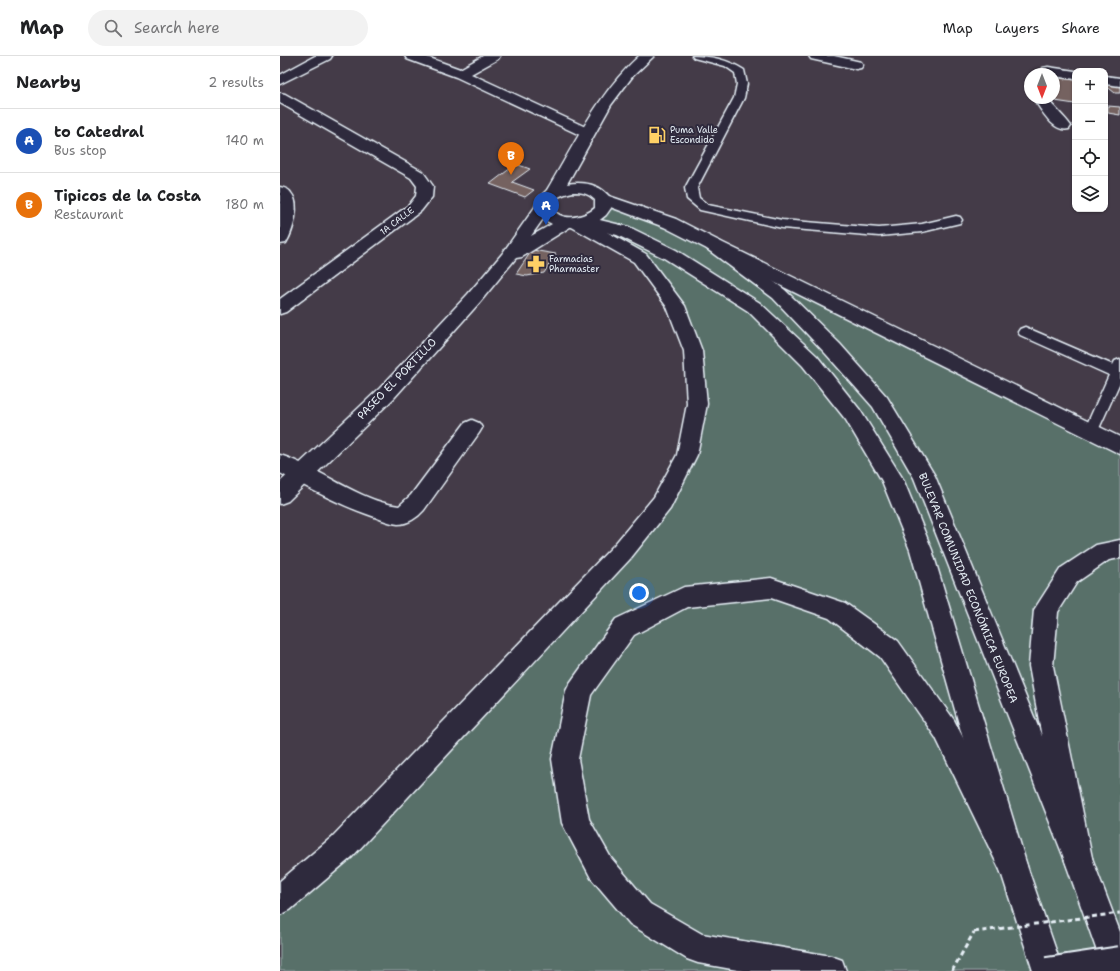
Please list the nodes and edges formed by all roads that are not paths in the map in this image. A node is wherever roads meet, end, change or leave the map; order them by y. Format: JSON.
{"nodes":[{"id":1,"x":325,"y":56,"type":"edge"},
{"id":2,"x":412,"y":56,"type":"edge"},
{"id":3,"x":493,"y":56,"type":"edge"},
{"id":4,"x":647,"y":56,"type":"edge"},
{"id":5,"x":698,"y":56,"type":"edge"},
{"id":6,"x":816,"y":56,"type":"edge"},
{"id":7,"x":1054,"y":56,"type":"edge"},
{"id":8,"x":856,"y":65,"type":"dead end"},
{"id":9,"x":1049,"y":68,"type":"edge"},
{"id":10,"x":1060,"y":73,"type":"edge"},
{"id":11,"x":461,"y":74,"type":"junction"},
{"id":12,"x":1072,"y":75,"type":"edge"},
{"id":13,"x":280,"y":80,"type":"edge"},
{"id":14,"x":1108,"y":80,"type":"edge"},
{"id":15,"x":1120,"y":82,"type":"edge"},
{"id":16,"x":280,"y":97,"type":"edge"},
{"id":17,"x":1044,"y":104,"type":"edge"},
{"id":18,"x":1064,"y":126,"type":"dead end"},
{"id":19,"x":587,"y":133,"type":"junction"},
{"id":20,"x":580,"y":148,"type":"junction"},
{"id":21,"x":592,"y":184,"type":"junction"},
{"id":22,"x":553,"y":193,"type":"junction"},
{"id":23,"x":282,"y":195,"type":"edge"},
{"id":24,"x":543,"y":207,"type":"junction"},
{"id":25,"x":956,"y":220,"type":"dead end"},
{"id":26,"x":576,"y":222,"type":"junction"},
{"id":27,"x":280,"y":239,"type":"edge"},
{"id":28,"x":713,"y":245,"type":"junction"},
{"id":29,"x":508,"y":258,"type":"junction"},
{"id":30,"x":280,"y":308,"type":"edge"},
{"id":31,"x":1025,"y":332,"type":"dead end"},
{"id":32,"x":1119,"y":370,"type":"edge"},
{"id":33,"x":472,"y":428,"type":"dead end"},
{"id":34,"x":1091,"y":432,"type":"junction"},
{"id":35,"x":1120,"y":446,"type":"edge"},
{"id":36,"x":280,"y":463,"type":"edge"},
{"id":37,"x":300,"y":474,"type":"junction"},
{"id":38,"x":280,"y":496,"type":"edge"},
{"id":39,"x":1120,"y":549,"type":"edge"},
{"id":40,"x":1078,"y":858,"type":"junction"},
{"id":41,"x":1013,"y":866,"type":"junction"},
{"id":42,"x":280,"y":900,"type":"edge"},
{"id":43,"x":1120,"y":960,"type":"edge"},
{"id":44,"x":831,"y":971,"type":"edge"},
{"id":45,"x":1047,"y":971,"type":"edge"},
{"id":46,"x":1119,"y":971,"type":"edge"}],
"edges":[{"from":1,"to":13,"type":"main road"},
{"from":2,"to":11,"type":"main road"},
{"from":3,"to":11,"type":"main road"},
{"from":4,"to":19,"type":"main road","name":"PASEO EL PORTILLO"},
{"from":5,"to":25,"type":"lane"},
{"from":6,"to":8,"type":"main road"},
{"from":7,"to":9,"type":"main road"},
{"from":10,"to":12,"type":"main road"},
{"from":11,"to":19,"type":"main road"},
{"from":14,"to":15,"type":"main road"},
{"from":16,"to":30,"type":"main road","name":"1A CALLE"},
{"from":17,"to":18,"type":"main road"},
{"from":19,"to":20,"type":"main road","name":"PASEO EL PORTILLO"},
{"from":20,"to":21,"type":"main road"},
{"from":20,"to":22,"type":"main road","name":"PASEO EL PORTILLO"},
{"from":21,"to":22,"type":"main road","name":"BULEVAR COMUNIDAD ECONÓMICA EUROPEA"},
{"from":21,"to":26,"type":"main road","name":"PASEO EL PORTILLO"},
{"from":21,"to":28,"type":"main road","name":"BULEVAR COMUNIDAD ECONÓMICA EUROPEA"},
{"from":22,"to":24,"type":"main road","name":"PASEO EL PORTILLO"},
{"from":23,"to":27,"type":"main road"},
{"from":24,"to":26,"type":"main road"},
{"from":24,"to":29,"type":"main road","name":"PASEO EL PORTILLO"},
{"from":26,"to":29,"type":"main road","name":"PASEO EL PORTILLO"},
{"from":26,"to":41,"type":"main road"},
{"from":26,"to":42,"type":"main road"},
{"from":28,"to":34,"type":"main road"},
{"from":28,"to":40,"type":"main road","name":"BULEVAR COMUNIDAD ECONÓMICA EUROPEA"},
{"from":29,"to":37,"type":"main road","name":"PASEO EL PORTILLO"},
{"from":31,"to":32,"type":"lane"},
{"from":32,"to":34,"type":"lane"},
{"from":33,"to":37,"type":"main road"},
{"from":34,"to":35,"type":"main road"},
{"from":36,"to":37,"type":"main road"},
{"from":37,"to":38,"type":"main road","name":"PASEO EL PORTILLO"},
{"from":39,"to":40,"type":"main road"},
{"from":40,"to":46,"type":"main road","name":"BULEVAR COMUNIDAD ECONÓMICA EUROPEA"},
{"from":41,"to":44,"type":"main road"},
{"from":41,"to":45,"type":"main road"},
{"from":43,"to":45,"type":"main road","bridge":true}]}
